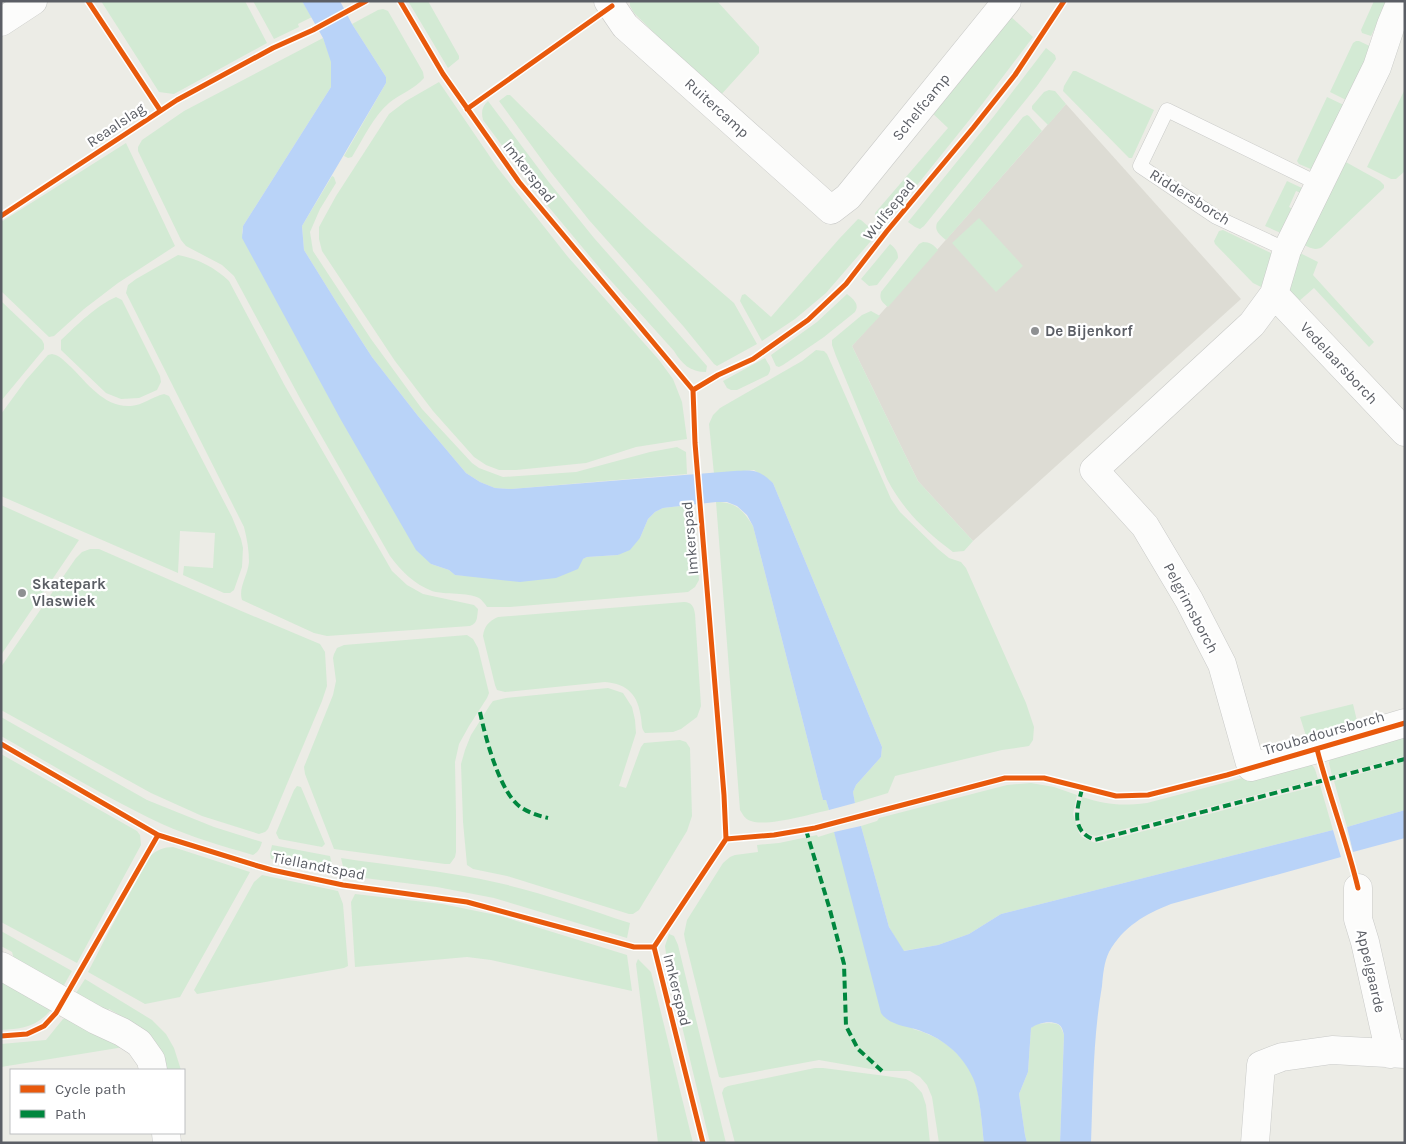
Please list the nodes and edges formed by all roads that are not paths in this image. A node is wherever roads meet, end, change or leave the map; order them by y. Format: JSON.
{"nodes":[{"id":1,"x":33,"y":1,"type":"edge"},
{"id":2,"x":608,"y":1,"type":"edge"},
{"id":3,"x":1007,"y":1,"type":"edge"},
{"id":4,"x":1399,"y":20,"type":"edge"},
{"id":5,"x":1,"y":22,"type":"edge"},
{"id":6,"x":1319,"y":184,"type":"junction"},
{"id":7,"x":831,"y":210,"type":"joint"},
{"id":8,"x":1287,"y":250,"type":"junction"},
{"id":9,"x":1274,"y":294,"type":"junction"},
{"id":10,"x":1405,"y":432,"type":"edge"},
{"id":11,"x":1405,"y":723,"type":"edge"},
{"id":12,"x":1251,"y":767,"type":"joint"},
{"id":13,"x":1358,"y":888,"type":"dead end"},
{"id":14,"x":1,"y":966,"type":"edge"},
{"id":15,"x":1397,"y":1054,"type":"edge"},
{"id":16,"x":153,"y":1069,"type":"edge"},
{"id":17,"x":1255,"y":1143,"type":"edge"}],
"edges":[{"from":1,"to":5,"type":"street"},
{"from":2,"to":7,"type":"street","name":"Ruitercamp"},
{"from":3,"to":7,"type":"street","name":"Schelfcamp"},
{"from":4,"to":6,"type":"street"},
{"from":6,"to":8,"type":"street"},
{"from":6,"to":8,"type":"lane","name":"Riddersborch"},
{"from":8,"to":9,"type":"street"},
{"from":9,"to":10,"type":"street","name":"Vedelaarsborch"},
{"from":9,"to":12,"type":"street","name":"Pelgrimsborch"},
{"from":11,"to":12,"type":"street","name":"Troubadoursborch"},
{"from":13,"to":15,"type":"street","name":"Appelgaarde"},
{"from":14,"to":16,"type":"street"},
{"from":15,"to":17,"type":"street","name":"Appelgaarde"}]}
